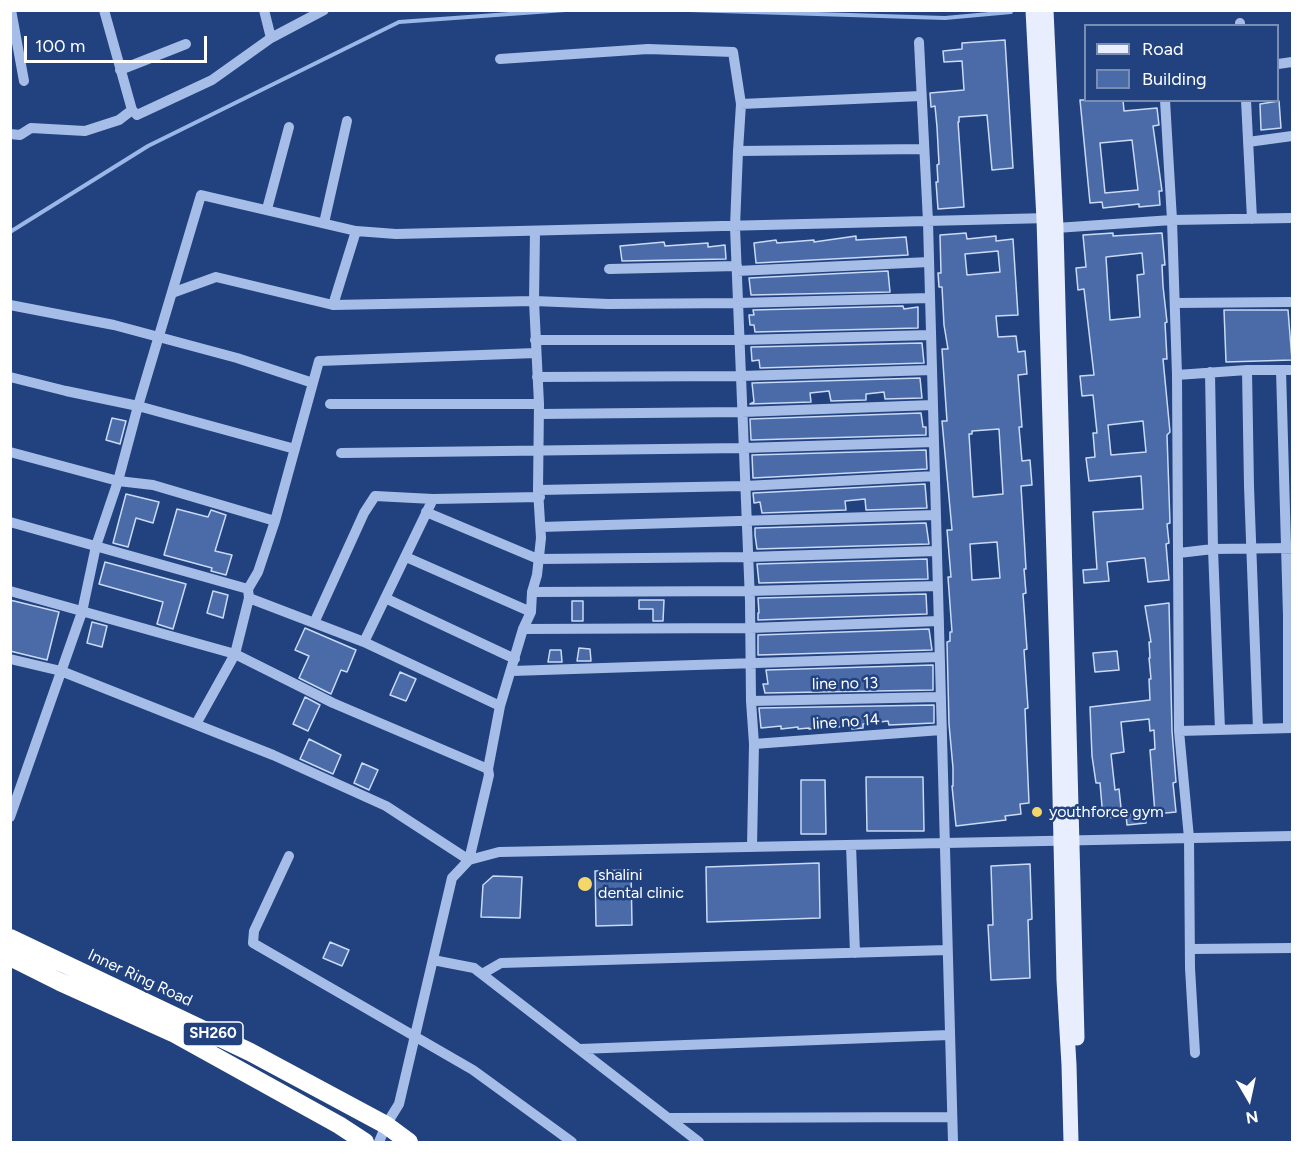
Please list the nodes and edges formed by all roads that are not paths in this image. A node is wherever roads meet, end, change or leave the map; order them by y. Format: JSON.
{"nodes":[{"id":1,"x":11,"y":10,"type":"edge"},
{"id":2,"x":104,"y":10,"type":"edge"},
{"id":3,"x":264,"y":10,"type":"edge"},
{"id":4,"x":324,"y":10,"type":"edge"},
{"id":5,"x":1040,"y":13,"type":"edge"},
{"id":6,"x":271,"y":38,"type":"junction"},
{"id":7,"x":919,"y":42,"type":"dead end"},
{"id":8,"x":186,"y":44,"type":"dead end"},
{"id":9,"x":500,"y":59,"type":"dead end"},
{"id":10,"x":120,"y":69,"type":"junction"},
{"id":11,"x":24,"y":81,"type":"dead end"},
{"id":12,"x":921,"y":96,"type":"junction"},
{"id":13,"x":1165,"y":102,"type":"edge"},
{"id":14,"x":1246,"y":102,"type":"edge"},
{"id":15,"x":741,"y":104,"type":"junction"},
{"id":16,"x":132,"y":110,"type":"junction"},
{"id":17,"x":347,"y":122,"type":"dead end"},
{"id":18,"x":289,"y":127,"type":"dead end"},
{"id":19,"x":10,"y":134,"type":"edge"},
{"id":20,"x":1293,"y":136,"type":"edge"},
{"id":21,"x":1248,"y":142,"type":"junction"},
{"id":22,"x":924,"y":149,"type":"junction"},
{"id":23,"x":738,"y":151,"type":"junction"},
{"id":24,"x":267,"y":209,"type":"junction"},
{"id":25,"x":1293,"y":218,"type":"edge"},
{"id":26,"x":1252,"y":219,"type":"junction"},
{"id":27,"x":1172,"y":220,"type":"junction"},
{"id":28,"x":1052,"y":221,"type":"junction"},
{"id":29,"x":928,"y":222,"type":"junction"},
{"id":30,"x":324,"y":223,"type":"junction"},
{"id":31,"x":735,"y":227,"type":"junction"},
{"id":32,"x":356,"y":231,"type":"junction"},
{"id":33,"x":535,"y":231,"type":"junction"},
{"id":34,"x":929,"y":262,"type":"junction"},
{"id":35,"x":609,"y":268,"type":"dead end"},
{"id":36,"x":737,"y":269,"type":"junction"},
{"id":37,"x":172,"y":293,"type":"junction"},
{"id":38,"x":930,"y":298,"type":"junction"},
{"id":39,"x":534,"y":301,"type":"junction"},
{"id":40,"x":1293,"y":302,"type":"edge"},
{"id":41,"x":738,"y":303,"type":"junction"},
{"id":42,"x":1175,"y":303,"type":"junction"},
{"id":43,"x":10,"y":305,"type":"edge"},
{"id":44,"x":333,"y":305,"type":"junction"},
{"id":45,"x":931,"y":335,"type":"junction"},
{"id":46,"x":159,"y":337,"type":"junction"},
{"id":47,"x":536,"y":340,"type":"junction"},
{"id":48,"x":740,"y":340,"type":"junction"},
{"id":49,"x":536,"y":353,"type":"junction"},
{"id":50,"x":932,"y":370,"type":"junction"},
{"id":51,"x":1247,"y":370,"type":"junction"},
{"id":52,"x":1281,"y":370,"type":"junction"},
{"id":53,"x":1293,"y":370,"type":"edge"},
{"id":54,"x":1210,"y":372,"type":"junction"},
{"id":55,"x":1177,"y":375,"type":"junction"},
{"id":56,"x":741,"y":376,"type":"junction"},
{"id":57,"x":10,"y":377,"type":"edge"},
{"id":58,"x":537,"y":377,"type":"junction"},
{"id":59,"x":313,"y":383,"type":"junction"},
{"id":60,"x":330,"y":404,"type":"dead end"},
{"id":61,"x":933,"y":405,"type":"junction"},
{"id":62,"x":138,"y":406,"type":"junction"},
{"id":63,"x":539,"y":409,"type":"junction"},
{"id":64,"x":742,"y":412,"type":"junction"},
{"id":65,"x":934,"y":442,"type":"junction"},
{"id":66,"x":744,"y":447,"type":"junction"},
{"id":67,"x":295,"y":449,"type":"junction"},
{"id":68,"x":539,"y":449,"type":"junction"},
{"id":69,"x":10,"y":452,"type":"edge"},
{"id":70,"x":341,"y":453,"type":"dead end"},
{"id":71,"x":935,"y":476,"type":"junction"},
{"id":72,"x":118,"y":481,"type":"junction"},
{"id":73,"x":745,"y":486,"type":"junction"},
{"id":74,"x":539,"y":493,"type":"junction"},
{"id":75,"x":433,"y":499,"type":"junction"},
{"id":76,"x":426,"y":512,"type":"junction"},
{"id":77,"x":936,"y":515,"type":"junction"},
{"id":78,"x":275,"y":521,"type":"junction"},
{"id":79,"x":10,"y":522,"type":"edge"},
{"id":80,"x":747,"y":522,"type":"junction"},
{"id":81,"x":541,"y":527,"type":"junction"},
{"id":82,"x":96,"y":546,"type":"junction"},
{"id":83,"x":1251,"y":548,"type":"junction"},
{"id":84,"x":1289,"y":548,"type":"edge"},
{"id":85,"x":1213,"y":549,"type":"junction"},
{"id":86,"x":937,"y":551,"type":"junction"},
{"id":87,"x":1179,"y":553,"type":"junction"},
{"id":88,"x":406,"y":557,"type":"junction"},
{"id":89,"x":748,"y":557,"type":"junction"},
{"id":90,"x":538,"y":559,"type":"junction"},
{"id":91,"x":938,"y":586,"type":"junction"},
{"id":92,"x":10,"y":591,"type":"edge"},
{"id":93,"x":749,"y":591,"type":"junction"},
{"id":94,"x":532,"y":592,"type":"junction"},
{"id":95,"x":249,"y":594,"type":"junction"},
{"id":96,"x":385,"y":598,"type":"junction"},
{"id":97,"x":82,"y":612,"type":"junction"},
{"id":98,"x":531,"y":612,"type":"junction"},
{"id":99,"x":939,"y":621,"type":"junction"},
{"id":100,"x":315,"y":623,"type":"junction"},
{"id":101,"x":750,"y":628,"type":"junction"},
{"id":102,"x":523,"y":629,"type":"junction"},
{"id":103,"x":364,"y":642,"type":"junction"},
{"id":104,"x":236,"y":654,"type":"junction"},
{"id":105,"x":939,"y":657,"type":"junction"},
{"id":106,"x":10,"y":659,"type":"edge"},
{"id":107,"x":515,"y":659,"type":"junction"},
{"id":108,"x":750,"y":664,"type":"junction"},
{"id":109,"x":61,"y":671,"type":"junction"},
{"id":110,"x":512,"y":671,"type":"junction"},
{"id":111,"x":940,"y":698,"type":"junction"},
{"id":112,"x":751,"y":701,"type":"junction"},
{"id":113,"x":500,"y":706,"type":"junction"},
{"id":114,"x":196,"y":724,"type":"junction"},
{"id":115,"x":1290,"y":728,"type":"edge"},
{"id":116,"x":1258,"y":729,"type":"junction"},
{"id":117,"x":941,"y":730,"type":"junction"},
{"id":118,"x":1220,"y":730,"type":"junction"},
{"id":119,"x":1179,"y":731,"type":"junction"},
{"id":120,"x":754,"y":744,"type":"junction"},
{"id":121,"x":488,"y":769,"type":"junction"},
{"id":122,"x":10,"y":818,"type":"edge"},
{"id":123,"x":1293,"y":836,"type":"edge"},
{"id":124,"x":1189,"y":838,"type":"junction"},
{"id":125,"x":1067,"y":841,"type":"junction"},
{"id":126,"x":943,"y":843,"type":"junction"},
{"id":127,"x":851,"y":845,"type":"junction"},
{"id":128,"x":752,"y":847,"type":"junction"},
{"id":129,"x":289,"y":856,"type":"dead end"},
{"id":130,"x":469,"y":860,"type":"junction"},
{"id":131,"x":10,"y":938,"type":"edge"},
{"id":132,"x":1293,"y":948,"type":"edge"},
{"id":133,"x":1191,"y":949,"type":"junction"},
{"id":134,"x":946,"y":950,"type":"junction"},
{"id":135,"x":855,"y":953,"type":"junction"},
{"id":136,"x":10,"y":957,"type":"edge"},
{"id":137,"x":433,"y":960,"type":"junction"},
{"id":138,"x":482,"y":974,"type":"junction"},
{"id":139,"x":414,"y":1035,"type":"junction"},
{"id":140,"x":949,"y":1035,"type":"junction"},
{"id":141,"x":580,"y":1049,"type":"junction"},
{"id":142,"x":1195,"y":1053,"type":"dead end"},
{"id":143,"x":952,"y":1117,"type":"junction"},
{"id":144,"x":669,"y":1118,"type":"junction"},
{"id":145,"x":382,"y":1134,"type":"edge"},
{"id":146,"x":365,"y":1143,"type":"edge"},
{"id":147,"x":409,"y":1143,"type":"edge"},
{"id":148,"x":572,"y":1143,"type":"edge"},
{"id":149,"x":699,"y":1143,"type":"edge"},
{"id":150,"x":953,"y":1143,"type":"edge"},
{"id":151,"x":1071,"y":1143,"type":"edge"},
{"id":152,"x":1080,"y":1143,"type":"edge"}],
"edges":[{"from":1,"to":11,"type":"street"},
{"from":2,"to":10,"type":"street"},
{"from":3,"to":6,"type":"street"},
{"from":4,"to":6,"type":"street"},
{"from":5,"to":28,"type":"main road"},
{"from":6,"to":16,"type":"street"},
{"from":7,"to":12,"type":"street"},
{"from":8,"to":10,"type":"street"},
{"from":9,"to":15,"type":"street"},
{"from":10,"to":16,"type":"street"},
{"from":12,"to":15,"type":"street"},
{"from":12,"to":22,"type":"street"},
{"from":13,"to":27,"type":"street"},
{"from":14,"to":21,"type":"street"},
{"from":15,"to":23,"type":"street"},
{"from":16,"to":19,"type":"street"},
{"from":17,"to":30,"type":"street"},
{"from":18,"to":24,"type":"street"},
{"from":20,"to":21,"type":"street"},
{"from":21,"to":26,"type":"street"},
{"from":22,"to":23,"type":"street"},
{"from":22,"to":29,"type":"street"},
{"from":23,"to":31,"type":"street"},
{"from":24,"to":30,"type":"street"},
{"from":24,"to":37,"type":"street"},
{"from":25,"to":26,"type":"street"},
{"from":26,"to":27,"type":"street"},
{"from":27,"to":28,"type":"street"},
{"from":27,"to":42,"type":"street"},
{"from":28,"to":29,"type":"street"},
{"from":28,"to":125,"type":"main road"},
{"from":29,"to":31,"type":"street"},
{"from":29,"to":34,"type":"street"},
{"from":30,"to":32,"type":"street"},
{"from":31,"to":33,"type":"street"},
{"from":31,"to":36,"type":"street"},
{"from":32,"to":33,"type":"street"},
{"from":32,"to":44,"type":"street"},
{"from":33,"to":39,"type":"street"},
{"from":34,"to":36,"type":"street"},
{"from":34,"to":38,"type":"street"},
{"from":35,"to":36,"type":"street"},
{"from":36,"to":41,"type":"street"},
{"from":37,"to":44,"type":"street"},
{"from":37,"to":46,"type":"street"},
{"from":38,"to":41,"type":"street"},
{"from":38,"to":45,"type":"street"},
{"from":39,"to":41,"type":"street"},
{"from":39,"to":44,"type":"street"},
{"from":39,"to":47,"type":"street"},
{"from":40,"to":42,"type":"street"},
{"from":41,"to":48,"type":"street"},
{"from":42,"to":55,"type":"street"},
{"from":43,"to":46,"type":"street"},
{"from":45,"to":48,"type":"street"},
{"from":45,"to":50,"type":"street"},
{"from":46,"to":59,"type":"street"},
{"from":46,"to":62,"type":"street"},
{"from":47,"to":48,"type":"street"},
{"from":47,"to":49,"type":"street"},
{"from":48,"to":56,"type":"street"},
{"from":49,"to":58,"type":"street"},
{"from":49,"to":59,"type":"street"},
{"from":50,"to":56,"type":"street"},
{"from":50,"to":61,"type":"street"},
{"from":51,"to":52,"type":"street"},
{"from":51,"to":54,"type":"street"},
{"from":51,"to":83,"type":"street"},
{"from":52,"to":53,"type":"street"},
{"from":52,"to":84,"type":"street"},
{"from":54,"to":55,"type":"street"},
{"from":54,"to":85,"type":"street"},
{"from":55,"to":87,"type":"street"},
{"from":56,"to":58,"type":"street"},
{"from":56,"to":64,"type":"street"},
{"from":57,"to":62,"type":"street"},
{"from":58,"to":63,"type":"street"},
{"from":59,"to":67,"type":"street"},
{"from":60,"to":63,"type":"street"},
{"from":61,"to":64,"type":"street"},
{"from":61,"to":65,"type":"street"},
{"from":62,"to":67,"type":"street"},
{"from":62,"to":72,"type":"street"},
{"from":63,"to":64,"type":"street"},
{"from":63,"to":68,"type":"street"},
{"from":64,"to":66,"type":"street"},
{"from":65,"to":66,"type":"street"},
{"from":65,"to":71,"type":"street"},
{"from":66,"to":68,"type":"street"},
{"from":66,"to":73,"type":"street"},
{"from":67,"to":78,"type":"street"},
{"from":68,"to":70,"type":"street"},
{"from":68,"to":74,"type":"street"},
{"from":69,"to":72,"type":"street"},
{"from":71,"to":73,"type":"street"},
{"from":71,"to":77,"type":"street"},
{"from":72,"to":78,"type":"street"},
{"from":72,"to":82,"type":"street"},
{"from":73,"to":74,"type":"street"},
{"from":73,"to":80,"type":"street"},
{"from":74,"to":75,"type":"street"},
{"from":74,"to":81,"type":"street"},
{"from":75,"to":76,"type":"street"},
{"from":75,"to":100,"type":"street"},
{"from":76,"to":88,"type":"street"},
{"from":76,"to":90,"type":"street"},
{"from":77,"to":80,"type":"street"},
{"from":77,"to":86,"type":"street"},
{"from":78,"to":95,"type":"street"},
{"from":79,"to":82,"type":"street"},
{"from":80,"to":81,"type":"street"},
{"from":80,"to":89,"type":"street"},
{"from":81,"to":90,"type":"street"},
{"from":82,"to":95,"type":"street"},
{"from":82,"to":97,"type":"street"},
{"from":83,"to":84,"type":"street"},
{"from":83,"to":85,"type":"street"},
{"from":83,"to":116,"type":"street"},
{"from":84,"to":115,"type":"street"},
{"from":85,"to":87,"type":"street"},
{"from":85,"to":118,"type":"street"},
{"from":86,"to":89,"type":"street"},
{"from":86,"to":91,"type":"street"},
{"from":87,"to":119,"type":"street"},
{"from":88,"to":96,"type":"street"},
{"from":88,"to":98,"type":"street"},
{"from":89,"to":90,"type":"street"},
{"from":89,"to":93,"type":"street"},
{"from":90,"to":94,"type":"street"},
{"from":91,"to":93,"type":"street"},
{"from":91,"to":99,"type":"street"},
{"from":92,"to":97,"type":"street"},
{"from":93,"to":94,"type":"street"},
{"from":93,"to":101,"type":"street"},
{"from":94,"to":98,"type":"street"},
{"from":95,"to":100,"type":"street"},
{"from":95,"to":104,"type":"street"},
{"from":96,"to":103,"type":"street"},
{"from":96,"to":107,"type":"street"},
{"from":97,"to":104,"type":"street"},
{"from":97,"to":109,"type":"street"},
{"from":98,"to":102,"type":"street"},
{"from":99,"to":101,"type":"street"},
{"from":99,"to":105,"type":"street"},
{"from":100,"to":103,"type":"street"},
{"from":101,"to":102,"type":"street"},
{"from":101,"to":108,"type":"street"},
{"from":102,"to":107,"type":"street"},
{"from":103,"to":113,"type":"street"},
{"from":104,"to":114,"type":"street"},
{"from":104,"to":121,"type":"street"},
{"from":105,"to":108,"type":"street"},
{"from":105,"to":111,"type":"street"},
{"from":106,"to":109,"type":"street"},
{"from":107,"to":110,"type":"street"},
{"from":108,"to":110,"type":"street"},
{"from":108,"to":112,"type":"street"},
{"from":109,"to":114,"type":"street"},
{"from":109,"to":122,"type":"street"},
{"from":110,"to":113,"type":"street"},
{"from":111,"to":112,"type":"street","name":"line no 13"},
{"from":111,"to":117,"type":"street"},
{"from":112,"to":120,"type":"street"},
{"from":113,"to":121,"type":"street"},
{"from":114,"to":130,"type":"street"},
{"from":115,"to":116,"type":"street"},
{"from":116,"to":118,"type":"street"},
{"from":117,"to":120,"type":"street","name":"line no 14"},
{"from":117,"to":126,"type":"street"},
{"from":118,"to":119,"type":"street"},
{"from":119,"to":124,"type":"street"},
{"from":120,"to":128,"type":"street"},
{"from":121,"to":130,"type":"street"},
{"from":123,"to":124,"type":"street"},
{"from":124,"to":125,"type":"street"},
{"from":124,"to":133,"type":"street"},
{"from":125,"to":126,"type":"street"},
{"from":125,"to":151,"type":"main road"},
{"from":125,"to":152,"type":"main road"},
{"from":126,"to":127,"type":"street"},
{"from":126,"to":134,"type":"street"},
{"from":127,"to":128,"type":"street"},
{"from":127,"to":135,"type":"street"},
{"from":128,"to":130,"type":"street"},
{"from":129,"to":139,"type":"street"},
{"from":130,"to":137,"type":"street"},
{"from":131,"to":145,"type":"highway","name":"Inner Ring Road","number":"SH260"},
{"from":132,"to":133,"type":"street"},
{"from":133,"to":142,"type":"street"},
{"from":134,"to":135,"type":"street"},
{"from":134,"to":140,"type":"street"},
{"from":135,"to":138,"type":"street"},
{"from":136,"to":146,"type":"highway"},
{"from":137,"to":138,"type":"street"},
{"from":137,"to":139,"type":"street"},
{"from":138,"to":141,"type":"street"},
{"from":139,"to":145,"type":"street"},
{"from":139,"to":148,"type":"street"},
{"from":140,"to":141,"type":"street"},
{"from":140,"to":143,"type":"street"},
{"from":141,"to":144,"type":"street"},
{"from":143,"to":144,"type":"street"},
{"from":143,"to":150,"type":"street"},
{"from":144,"to":149,"type":"street"},
{"from":145,"to":147,"type":"highway","name":"Inner Ring Road","number":"SH260"}]}
